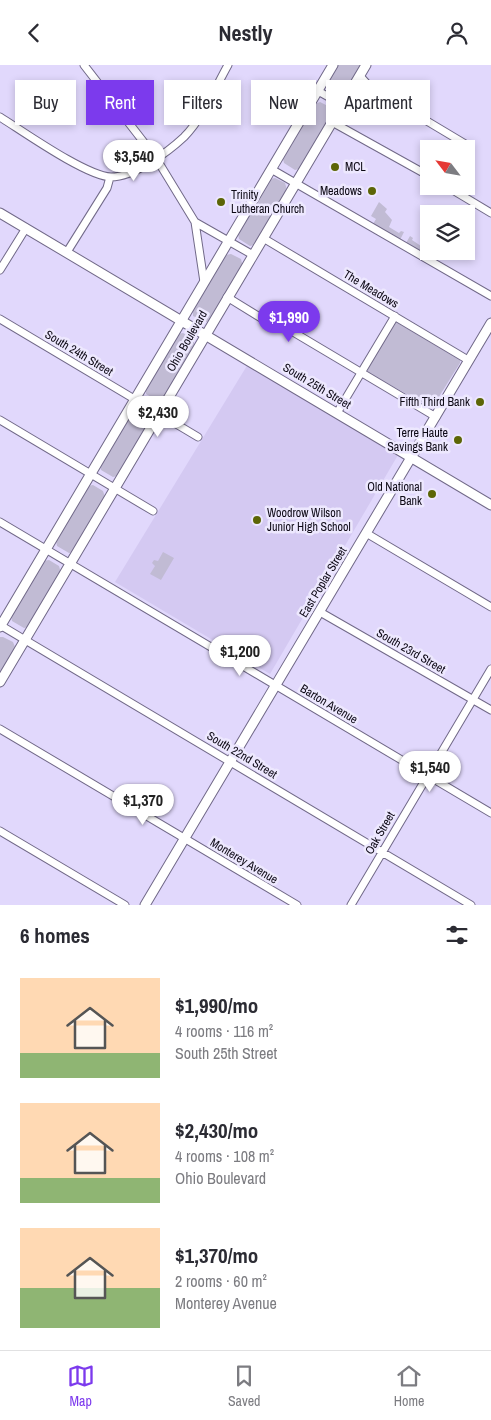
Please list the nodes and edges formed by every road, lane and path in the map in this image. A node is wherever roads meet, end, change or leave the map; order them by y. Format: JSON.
{"nodes":[{"id":1,"x":84,"y":65,"type":"edge"},
{"id":2,"x":228,"y":65,"type":"edge"},
{"id":3,"x":333,"y":65,"type":"edge"},
{"id":4,"x":366,"y":65,"type":"edge"},
{"id":5,"x":360,"y":76,"type":"junction"},
{"id":6,"x":358,"y":80,"type":"edge"},
{"id":7,"x":318,"y":91,"type":"junction"},
{"id":8,"x":326,"y":95,"type":"edge"},
{"id":9,"x":0,"y":117,"type":"edge"},
{"id":10,"x":330,"y":125,"type":"edge"},
{"id":11,"x":337,"y":125,"type":"edge"},
{"id":12,"x":460,"y":140,"type":"edge"},
{"id":13,"x":156,"y":158,"type":"junction"},
{"id":14,"x":271,"y":169,"type":"junction"},
{"id":15,"x":420,"y":171,"type":"edge"},
{"id":16,"x":110,"y":177,"type":"junction"},
{"id":17,"x":295,"y":182,"type":"junction"},
{"id":18,"x":461,"y":195,"type":"edge"},
{"id":19,"x":0,"y":213,"type":"edge"},
{"id":20,"x":491,"y":213,"type":"edge"},
{"id":21,"x":195,"y":222,"type":"junction"},
{"id":22,"x":26,"y":228,"type":"junction"},
{"id":23,"x":263,"y":238,"type":"junction"},
{"id":24,"x":228,"y":241,"type":"junction"},
{"id":25,"x":67,"y":252,"type":"junction"},
{"id":26,"x":253,"y":255,"type":"junction"},
{"id":27,"x":0,"y":270,"type":"edge"},
{"id":28,"x":204,"y":282,"type":"junction"},
{"id":29,"x":491,"y":296,"type":"edge"},
{"id":30,"x":227,"y":297,"type":"junction"},
{"id":31,"x":395,"y":316,"type":"junction"},
{"id":32,"x":0,"y":319,"type":"edge"},
{"id":33,"x":181,"y":320,"type":"junction"},
{"id":34,"x":491,"y":323,"type":"edge"},
{"id":35,"x":205,"y":334,"type":"junction"},
{"id":36,"x":468,"y":360,"type":"junction"},
{"id":37,"x":360,"y":374,"type":"junction"},
{"id":38,"x":134,"y":398,"type":"junction"},
{"id":39,"x":159,"y":413,"type":"junction"},
{"id":40,"x":338,"y":413,"type":"junction"},
{"id":41,"x":436,"y":417,"type":"junction"},
{"id":42,"x":0,"y":420,"type":"edge"},
{"id":43,"x":198,"y":437,"type":"dead end"},
{"id":44,"x":412,"y":457,"type":"junction"},
{"id":45,"x":90,"y":474,"type":"junction"},
{"id":46,"x":114,"y":489,"type":"junction"},
{"id":47,"x":490,"y":502,"type":"edge"},
{"id":48,"x":153,"y":511,"type":"dead end"},
{"id":49,"x":0,"y":522,"type":"edge"},
{"id":50,"x":366,"y":533,"type":"junction"},
{"id":51,"x":45,"y":550,"type":"junction"},
{"id":52,"x":70,"y":564,"type":"junction"},
{"id":53,"x":491,"y":607,"type":"edge"},
{"id":54,"x":320,"y":612,"type":"junction"},
{"id":55,"x":0,"y":626,"type":"edge"},
{"id":56,"x":25,"y":640,"type":"junction"},
{"id":57,"x":491,"y":669,"type":"edge"},
{"id":58,"x":0,"y":682,"type":"edge"},
{"id":59,"x":276,"y":686,"type":"junction"},
{"id":60,"x":473,"y":699,"type":"junction"},
{"id":61,"x":491,"y":710,"type":"edge"},
{"id":62,"x":0,"y":729,"type":"edge"},
{"id":63,"x":231,"y":762,"type":"junction"},
{"id":64,"x":428,"y":775,"type":"junction"},
{"id":65,"x":491,"y":813,"type":"edge"},
{"id":66,"x":0,"y":831,"type":"edge"},
{"id":67,"x":186,"y":838,"type":"junction"},
{"id":68,"x":382,"y":852,"type":"junction"},
{"id":69,"x":125,"y":905,"type":"edge"},
{"id":70,"x":145,"y":905,"type":"edge"},
{"id":71,"x":297,"y":905,"type":"edge"},
{"id":72,"x":351,"y":905,"type":"edge"},
{"id":73,"x":471,"y":905,"type":"edge"}],
"edges":[{"from":1,"to":13,"type":"street"},
{"from":2,"to":13,"type":"street"},
{"from":3,"to":7,"type":"street","name":"Ohio Boulevard"},
{"from":4,"to":5,"type":"street","name":"Ohio Boulevard"},
{"from":5,"to":6,"type":"street","name":"Ohio Boulevard"},
{"from":5,"to":12,"type":"street"},
{"from":7,"to":8,"type":"street"},
{"from":7,"to":14,"type":"street","name":"Ohio Boulevard"},
{"from":9,"to":16,"type":"street"},
{"from":10,"to":17,"type":"street","name":"Ohio Boulevard"},
{"from":11,"to":15,"type":"street"},
{"from":13,"to":16,"type":"street"},
{"from":13,"to":21,"type":"street"},
{"from":14,"to":17,"type":"street"},
{"from":14,"to":24,"type":"street","name":"Ohio Boulevard"},
{"from":16,"to":25,"type":"street"},
{"from":17,"to":23,"type":"street","name":"Ohio Boulevard"},
{"from":17,"to":29,"type":"street"},
{"from":18,"to":20,"type":"street"},
{"from":19,"to":22,"type":"street","name":"South 25th Street"},
{"from":21,"to":24,"type":"street"},
{"from":21,"to":28,"type":"street"},
{"from":22,"to":25,"type":"street","name":"South 25th Street"},
{"from":22,"to":27,"type":"street"},
{"from":23,"to":26,"type":"street","name":"Ohio Boulevard"},
{"from":23,"to":31,"type":"street","name":"The Meadows"},
{"from":24,"to":26,"type":"street"},
{"from":24,"to":28,"type":"street","name":"Ohio Boulevard"},
{"from":25,"to":33,"type":"street","name":"South 25th Street"},
{"from":26,"to":30,"type":"street","name":"Ohio Boulevard"},
{"from":28,"to":33,"type":"street","name":"Ohio Boulevard"},
{"from":30,"to":35,"type":"street","name":"Ohio Boulevard"},
{"from":30,"to":37,"type":"street"},
{"from":31,"to":36,"type":"street","name":"The Meadows"},
{"from":31,"to":37,"type":"street"},
{"from":32,"to":38,"type":"street","name":"South 24th Street"},
{"from":33,"to":35,"type":"street","name":"South 25th Street"},
{"from":33,"to":38,"type":"street","name":"Ohio Boulevard"},
{"from":34,"to":36,"type":"street","name":"East Poplar Street"},
{"from":35,"to":39,"type":"street","name":"Ohio Boulevard"},
{"from":35,"to":40,"type":"street","name":"South 25th Street"},
{"from":36,"to":41,"type":"street","name":"East Poplar Street"},
{"from":37,"to":40,"type":"street"},
{"from":37,"to":41,"type":"street"},
{"from":38,"to":39,"type":"street","name":"South 24th Street"},
{"from":38,"to":45,"type":"street","name":"Ohio Boulevard"},
{"from":39,"to":43,"type":"street","name":"South 24th Street"},
{"from":39,"to":46,"type":"street","name":"Ohio Boulevard"},
{"from":40,"to":44,"type":"street","name":"South 25th Street"},
{"from":41,"to":44,"type":"street","name":"East Poplar Street"},
{"from":42,"to":45,"type":"street"},
{"from":44,"to":47,"type":"street","name":"South 25th Street"},
{"from":44,"to":50,"type":"street","name":"East Poplar Street"},
{"from":45,"to":46,"type":"street"},
{"from":45,"to":51,"type":"street","name":"Ohio Boulevard"},
{"from":46,"to":48,"type":"street"},
{"from":46,"to":52,"type":"street","name":"Ohio Boulevard"},
{"from":49,"to":51,"type":"street","name":"Barton Avenue"},
{"from":50,"to":53,"type":"street"},
{"from":50,"to":54,"type":"street","name":"East Poplar Street"},
{"from":51,"to":52,"type":"street","name":"Barton Avenue"},
{"from":51,"to":55,"type":"street","name":"Ohio Boulevard"},
{"from":52,"to":56,"type":"street","name":"Ohio Boulevard"},
{"from":52,"to":59,"type":"street","name":"Barton Avenue"},
{"from":54,"to":59,"type":"street","name":"East Poplar Street"},
{"from":54,"to":60,"type":"street","name":"South 23rd Street"},
{"from":55,"to":56,"type":"street","name":"South 22nd Street"},
{"from":56,"to":58,"type":"street","name":"Ohio Boulevard"},
{"from":56,"to":63,"type":"street","name":"South 22nd Street"},
{"from":57,"to":60,"type":"street","name":"Oak Street"},
{"from":59,"to":63,"type":"street","name":"East Poplar Street"},
{"from":59,"to":64,"type":"street","name":"Barton Avenue"},
{"from":60,"to":61,"type":"street","name":"South 23rd Street"},
{"from":60,"to":64,"type":"street","name":"Oak Street"},
{"from":62,"to":67,"type":"street","name":"Monterey Avenue"},
{"from":63,"to":67,"type":"street","name":"East Poplar Street"},
{"from":63,"to":68,"type":"street","name":"South 22nd Street"},
{"from":64,"to":65,"type":"street","name":"Barton Avenue"},
{"from":64,"to":68,"type":"street","name":"Oak Street"},
{"from":66,"to":69,"type":"street"},
{"from":67,"to":70,"type":"street","name":"East Poplar Street"},
{"from":67,"to":71,"type":"street","name":"Monterey Avenue"},
{"from":68,"to":72,"type":"street","name":"Oak Street"},
{"from":68,"to":73,"type":"street","name":"South 22nd Street"}]}
